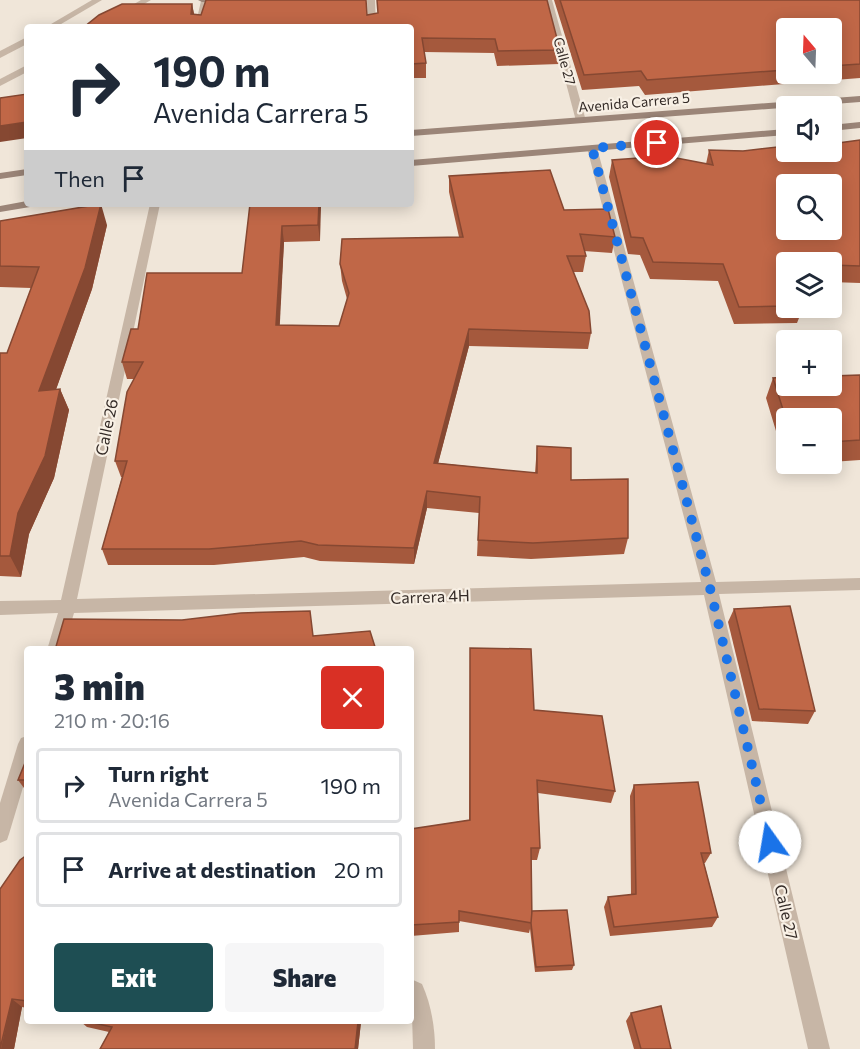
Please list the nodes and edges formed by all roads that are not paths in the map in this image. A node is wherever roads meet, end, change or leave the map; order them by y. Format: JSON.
{"nodes":[{"id":1,"x":98,"y":0,"type":"edge"},
{"id":2,"x":147,"y":0,"type":"edge"},
{"id":3,"x":203,"y":0,"type":"edge"},
{"id":4,"x":251,"y":0,"type":"edge"},
{"id":5,"x":371,"y":0,"type":"edge"},
{"id":6,"x":548,"y":0,"type":"edge"},
{"id":7,"x":55,"y":24,"type":"edge"},
{"id":8,"x":104,"y":24,"type":"edge"},
{"id":9,"x":199,"y":24,"type":"edge"},
{"id":10,"x":372,"y":24,"type":"edge"},
{"id":11,"x":24,"y":42,"type":"edge"},
{"id":12,"x":0,"y":55,"type":"edge"},
{"id":13,"x":24,"y":70,"type":"edge"},
{"id":14,"x":0,"y":83,"type":"edge"},
{"id":15,"x":860,"y":99,"type":"edge"},
{"id":16,"x":581,"y":121,"type":"junction"},
{"id":17,"x":860,"y":125,"type":"edge"},
{"id":18,"x":842,"y":127,"type":"edge"},
{"id":19,"x":414,"y":133,"type":"edge"},
{"id":20,"x":776,"y":133,"type":"edge"},
{"id":21,"x":592,"y":148,"type":"junction"},
{"id":22,"x":414,"y":163,"type":"edge"},
{"id":23,"x":24,"y":172,"type":"edge"},
{"id":24,"x":0,"y":176,"type":"edge"},
{"id":25,"x":24,"y":205,"type":"edge"},
{"id":26,"x":154,"y":207,"type":"edge"},
{"id":27,"x":0,"y":209,"type":"edge"},
{"id":28,"x":860,"y":584,"type":"edge"},
{"id":29,"x":710,"y":588,"type":"junction"},
{"id":30,"x":68,"y":606,"type":"junction"},
{"id":31,"x":0,"y":608,"type":"edge"},
{"id":32,"x":56,"y":646,"type":"edge"},
{"id":33,"x":24,"y":754,"type":"edge"},
{"id":34,"x":0,"y":834,"type":"edge"},
{"id":35,"x":414,"y":990,"type":"edge"},
{"id":36,"x":424,"y":1049,"type":"edge"},
{"id":37,"x":819,"y":1049,"type":"edge"}],
"edges":[{"from":1,"to":7,"type":"street"},
{"from":2,"to":8,"type":"street"},
{"from":3,"to":4,"type":"main road"},
{"from":3,"to":9,"type":"street"},
{"from":5,"to":10,"type":"street"},
{"from":6,"to":16,"type":"street","name":"Calle 27"},
{"from":11,"to":12,"type":"street"},
{"from":13,"to":14,"type":"street"},
{"from":15,"to":16,"type":"main road","name":"Avenida Carrera 5"},
{"from":16,"to":19,"type":"main road","name":"Avenida Carrera 5"},
{"from":17,"to":18,"type":"main road"},
{"from":20,"to":21,"type":"main road"},
{"from":21,"to":22,"type":"main road"},
{"from":21,"to":29,"type":"street","name":"Calle 27"},
{"from":23,"to":24,"type":"main road"},
{"from":25,"to":27,"type":"main road"},
{"from":26,"to":30,"type":"street","name":"Calle 26"},
{"from":28,"to":29,"type":"street","name":"Carrera 4H"},
{"from":29,"to":30,"type":"street","name":"Carrera 4H"},
{"from":29,"to":37,"type":"street","name":"Calle 27"},
{"from":30,"to":31,"type":"street","name":"Carrera 4H"},
{"from":30,"to":32,"type":"street","name":"Calle 26"},
{"from":33,"to":34,"type":"street"},
{"from":35,"to":36,"type":"street"}]}
